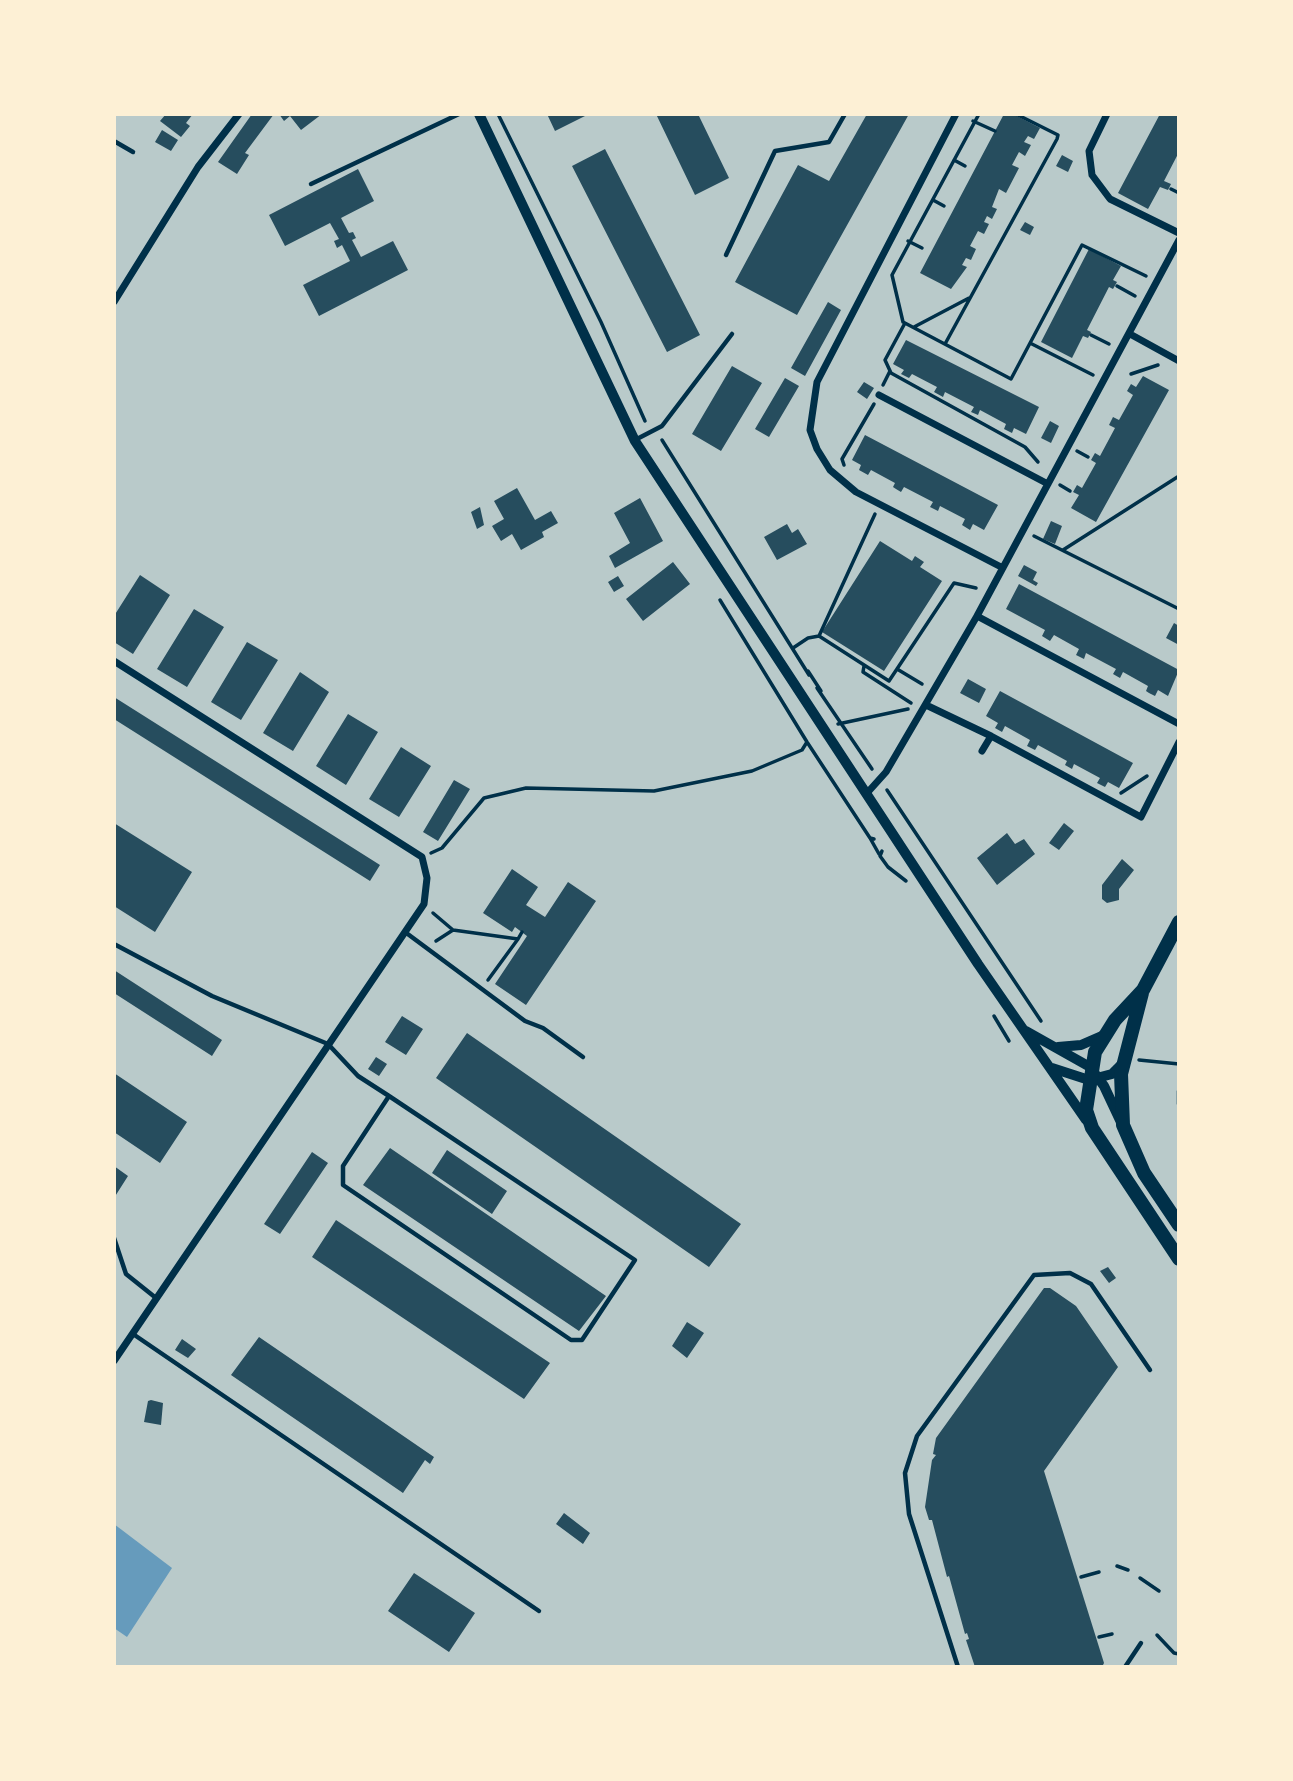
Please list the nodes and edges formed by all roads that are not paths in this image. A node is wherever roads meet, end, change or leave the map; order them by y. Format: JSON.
{"nodes":[{"id":1,"x":239,"y":114,"type":"edge"},
{"id":2,"x":459,"y":114,"type":"edge"},
{"id":3,"x":479,"y":114,"type":"edge"},
{"id":4,"x":845,"y":114,"type":"edge"},
{"id":5,"x":956,"y":114,"type":"edge"},
{"id":6,"x":1107,"y":114,"type":"edge"},
{"id":7,"x":114,"y":141,"type":"edge"},
{"id":8,"x":133,"y":152,"type":"dead end"},
{"id":9,"x":312,"y":184,"type":"dead end"},
{"id":10,"x":1179,"y":233,"type":"edge"},
{"id":11,"x":1179,"y":240,"type":"edge"},
{"id":12,"x":726,"y":254,"type":"dead end"},
{"id":13,"x":114,"y":302,"type":"edge"},
{"id":14,"x":732,"y":334,"type":"dead end"},
{"id":15,"x":1130,"y":334,"type":"junction"},
{"id":16,"x":1178,"y":360,"type":"edge"},
{"id":17,"x":879,"y":395,"type":"road end"},
{"id":18,"x":635,"y":441,"type":"junction"},
{"id":19,"x":1048,"y":484,"type":"junction"},
{"id":20,"x":1003,"y":568,"type":"junction"},
{"id":21,"x":977,"y":616,"type":"junction"},
{"id":22,"x":114,"y":662,"type":"edge"},
{"id":23,"x":926,"y":705,"type":"junction"},
{"id":24,"x":1179,"y":724,"type":"edge"},
{"id":25,"x":991,"y":736,"type":"junction"},
{"id":26,"x":1179,"y":743,"type":"edge"},
{"id":27,"x":982,"y":751,"type":"dead end"},
{"id":28,"x":868,"y":792,"type":"junction"},
{"id":29,"x":1179,"y":922,"type":"edge"},
{"id":30,"x":405,"y":932,"type":"junction"},
{"id":31,"x":114,"y":944,"type":"edge"},
{"id":32,"x":1143,"y":990,"type":"junction"},
{"id":33,"x":1024,"y":1031,"type":"junction"},
{"id":34,"x":1104,"y":1035,"type":"junction"},
{"id":35,"x":328,"y":1044,"type":"junction"},
{"id":36,"x":1058,"y":1047,"type":"junction"},
{"id":37,"x":583,"y":1057,"type":"dead end"},
{"id":38,"x":1128,"y":1061,"type":"junction"},
{"id":39,"x":1050,"y":1066,"type":"junction"},
{"id":40,"x":1093,"y":1075,"type":"junction"},
{"id":41,"x":1179,"y":1091,"type":"edge"},
{"id":42,"x":389,"y":1096,"type":"junction"},
{"id":43,"x":1179,"y":1104,"type":"edge"},
{"id":44,"x":1123,"y":1125,"type":"junction"},
{"id":45,"x":1092,"y":1128,"type":"junction"},
{"id":46,"x":1179,"y":1225,"type":"edge"},
{"id":47,"x":114,"y":1238,"type":"edge"},
{"id":48,"x":1179,"y":1259,"type":"edge"},
{"id":49,"x":156,"y":1298,"type":"junction"},
{"id":50,"x":132,"y":1334,"type":"junction"},
{"id":51,"x":114,"y":1361,"type":"edge"},
{"id":52,"x":1150,"y":1370,"type":"dead end"},
{"id":53,"x":540,"y":1611,"type":"dead end"},
{"id":54,"x":1141,"y":1643,"type":"dead end"},
{"id":55,"x":958,"y":1667,"type":"edge"},
{"id":56,"x":1125,"y":1667,"type":"edge"}],
"edges":[{"from":1,"to":13,"type":"street"},
{"from":2,"to":9,"type":"lane"},
{"from":3,"to":18,"type":"street"},
{"from":4,"to":12,"type":"lane"},
{"from":5,"to":20,"type":"street"},
{"from":6,"to":10,"type":"street"},
{"from":7,"to":8,"type":"lane"},
{"from":11,"to":15,"type":"street"},
{"from":14,"to":18,"type":"lane"},
{"from":15,"to":16,"type":"street"},
{"from":15,"to":19,"type":"street"},
{"from":17,"to":19,"type":"street"},
{"from":18,"to":28,"type":"street"},
{"from":19,"to":20,"type":"street"},
{"from":20,"to":21,"type":"street"},
{"from":21,"to":23,"type":"street"},
{"from":21,"to":24,"type":"street"},
{"from":22,"to":30,"type":"street"},
{"from":23,"to":25,"type":"street"},
{"from":23,"to":28,"type":"street"},
{"from":25,"to":26,"type":"street"},
{"from":25,"to":27,"type":"street"},
{"from":28,"to":33,"type":"street"},
{"from":29,"to":32,"type":"highway"},
{"from":30,"to":35,"type":"street"},
{"from":30,"to":37,"type":"lane"},
{"from":31,"to":35,"type":"lane"},
{"from":32,"to":34,"type":"highway"},
{"from":32,"to":38,"type":"highway"},
{"from":33,"to":36,"type":"street"},
{"from":33,"to":39,"type":"street"},
{"from":34,"to":36,"type":"street"},
{"from":34,"to":40,"type":"highway"},
{"from":35,"to":42,"type":"lane"},
{"from":35,"to":49,"type":"street"},
{"from":36,"to":40,"type":"street"},
{"from":38,"to":40,"type":"street"},
{"from":38,"to":44,"type":"highway"},
{"from":39,"to":40,"type":"street"},
{"from":39,"to":45,"type":"street"},
{"from":40,"to":44,"type":"street"},
{"from":40,"to":45,"type":"highway"},
{"from":41,"to":43,"type":"lane"},
{"from":42,"to":42,"type":"lane"},
{"from":44,"to":46,"type":"highway"},
{"from":45,"to":48,"type":"highway"},
{"from":47,"to":49,"type":"lane"},
{"from":49,"to":50,"type":"street"},
{"from":50,"to":51,"type":"street"},
{"from":50,"to":53,"type":"lane"},
{"from":52,"to":55,"type":"lane"},
{"from":54,"to":56,"type":"lane"}]}
